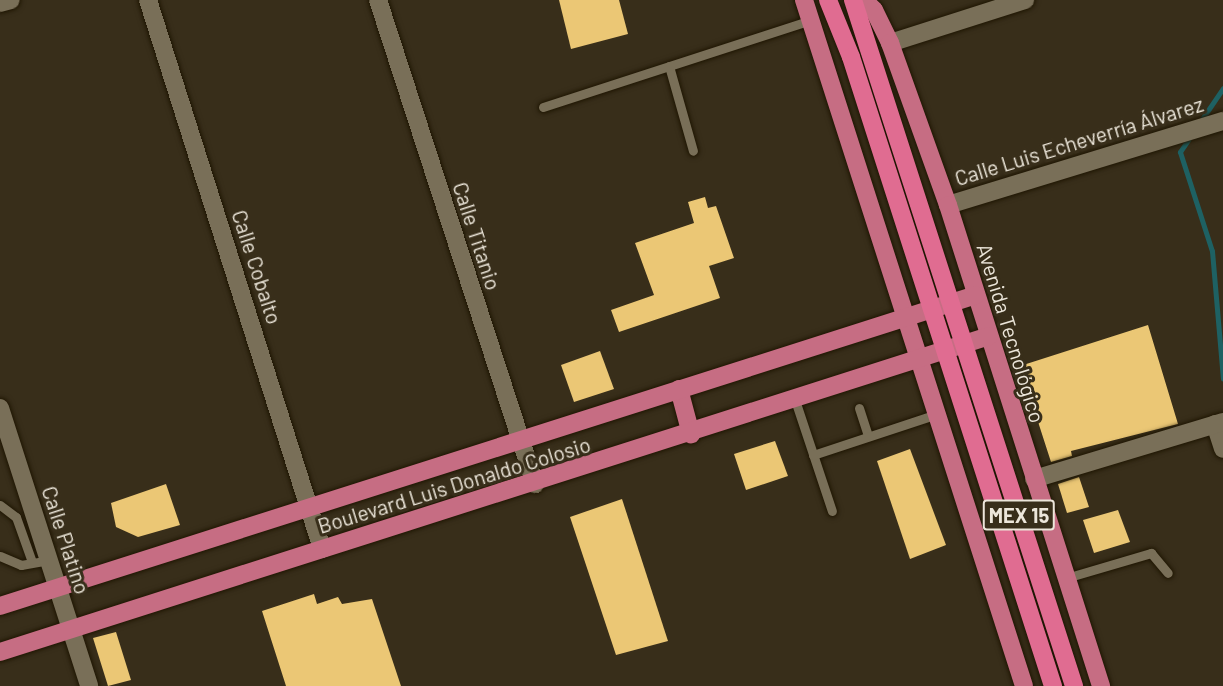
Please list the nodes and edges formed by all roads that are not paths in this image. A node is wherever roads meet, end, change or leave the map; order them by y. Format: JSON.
{"nodes":[{"id":1,"x":11,"y":0,"type":"edge"},
{"id":2,"x":148,"y":0,"type":"edge"},
{"id":3,"x":378,"y":0,"type":"edge"},
{"id":4,"x":804,"y":0,"type":"edge"},
{"id":5,"x":828,"y":0,"type":"edge"},
{"id":6,"x":853,"y":0,"type":"edge"},
{"id":7,"x":1024,"y":0,"type":"edge"},
{"id":8,"x":0,"y":3,"type":"edge"},
{"id":9,"x":870,"y":3,"type":"edge"},
{"id":10,"x":810,"y":20,"type":"junction"},
{"id":11,"x":890,"y":43,"type":"junction"},
{"id":12,"x":669,"y":66,"type":"junction"},
{"id":13,"x":543,"y":107,"type":"dead end"},
{"id":14,"x":1223,"y":121,"type":"edge"},
{"id":15,"x":693,"y":151,"type":"dead end"},
{"id":16,"x":948,"y":205,"type":"junction"},
{"id":17,"x":976,"y":295,"type":"junction"},
{"id":18,"x":950,"y":303,"type":"junction"},
{"id":19,"x":929,"y":309,"type":"junction"},
{"id":20,"x":906,"y":316,"type":"junction"},
{"id":21,"x":989,"y":336,"type":"junction"},
{"id":22,"x":963,"y":345,"type":"junction"},
{"id":23,"x":942,"y":351,"type":"junction"},
{"id":24,"x":920,"y":359,"type":"junction"},
{"id":25,"x":679,"y":389,"type":"junction"},
{"id":26,"x":795,"y":400,"type":"junction"},
{"id":27,"x":0,"y":408,"type":"edge"},
{"id":28,"x":859,"y":408,"type":"dead end"},
{"id":29,"x":937,"y":414,"type":"junction"},
{"id":30,"x":1219,"y":423,"type":"edge"},
{"id":31,"x":691,"y":434,"type":"junction"},
{"id":32,"x":868,"y":435,"type":"junction"},
{"id":33,"x":519,"y":441,"type":"junction"},
{"id":34,"x":1223,"y":449,"type":"edge"},
{"id":35,"x":813,"y":454,"type":"junction"},
{"id":36,"x":1034,"y":479,"type":"junction"},
{"id":37,"x":535,"y":484,"type":"junction"},
{"id":38,"x":0,"y":505,"type":"edge"},
{"id":39,"x":310,"y":506,"type":"junction"},
{"id":40,"x":832,"y":511,"type":"dead end"},
{"id":41,"x":322,"y":549,"type":"junction"},
{"id":42,"x":0,"y":556,"type":"edge"},
{"id":43,"x":40,"y":561,"type":"junction"},
{"id":44,"x":1168,"y":573,"type":"dead end"},
{"id":45,"x":1066,"y":578,"type":"junction"},
{"id":46,"x":57,"y":587,"type":"junction"},
{"id":47,"x":0,"y":606,"type":"edge"},
{"id":48,"x":71,"y":629,"type":"junction"},
{"id":49,"x":0,"y":652,"type":"edge"},
{"id":50,"x":89,"y":686,"type":"edge"},
{"id":51,"x":1023,"y":686,"type":"edge"},
{"id":52,"x":1053,"y":686,"type":"edge"},
{"id":53,"x":1074,"y":686,"type":"edge"},
{"id":54,"x":1101,"y":686,"type":"edge"}],
"edges":[{"from":1,"to":8,"type":"street"},
{"from":2,"to":39,"type":"street","name":"Calle Cobalto"},
{"from":3,"to":33,"type":"street","name":"Calle Titanio"},
{"from":4,"to":10,"type":"main road"},
{"from":5,"to":19,"type":"highway","number":"MEX 15"},
{"from":6,"to":18,"type":"highway","number":"MEX 15"},
{"from":7,"to":11,"type":"street"},
{"from":9,"to":11,"type":"main road","name":"Avenida Tecnológico"},
{"from":10,"to":12,"type":"lane"},
{"from":10,"to":20,"type":"main road"},
{"from":11,"to":16,"type":"main road","name":"Avenida Tecnológico"},
{"from":12,"to":13,"type":"lane"},
{"from":12,"to":15,"type":"lane"},
{"from":14,"to":16,"type":"street","name":"Calle Luis Echeverría Álvarez"},
{"from":16,"to":17,"type":"main road","name":"Avenida Tecnológico"},
{"from":17,"to":18,"type":"main road","name":"Boulevard Luis Donaldo Colosio"},
{"from":17,"to":21,"type":"main road","name":"Avenida Tecnológico"},
{"from":18,"to":19,"type":"main road","name":"Boulevard Luis Donaldo Colosio"},
{"from":18,"to":22,"type":"highway","number":"MEX 15"},
{"from":19,"to":20,"type":"main road","name":"Boulevard Luis Donaldo Colosio"},
{"from":19,"to":23,"type":"highway","number":"MEX 15"},
{"from":20,"to":24,"type":"main road"},
{"from":20,"to":25,"type":"main road","name":"Boulevard Luis Donaldo Colosio"},
{"from":21,"to":22,"type":"main road","name":"Boulevard Luis Donaldo Colosio"},
{"from":21,"to":36,"type":"main road","name":"Avenida Tecnológico"},
{"from":22,"to":23,"type":"main road","name":"Boulevard Luis Donaldo Colosio"},
{"from":22,"to":53,"type":"highway","number":"MEX 15"},
{"from":23,"to":24,"type":"main road","name":"Boulevard Luis Donaldo Colosio"},
{"from":23,"to":52,"type":"highway","number":"MEX 15"},
{"from":24,"to":26,"type":"main road","name":"Boulevard Luis Donaldo Colosio"},
{"from":24,"to":29,"type":"main road"},
{"from":25,"to":31,"type":"main road"},
{"from":25,"to":33,"type":"main road","name":"Boulevard Luis Donaldo Colosio"},
{"from":26,"to":31,"type":"main road","name":"Boulevard Luis Donaldo Colosio"},
{"from":26,"to":35,"type":"lane"},
{"from":27,"to":43,"type":"street","name":"Calle Platino"},
{"from":28,"to":32,"type":"lane"},
{"from":29,"to":32,"type":"lane"},
{"from":29,"to":51,"type":"main road"},
{"from":30,"to":34,"type":"street"},
{"from":30,"to":36,"type":"street"},
{"from":31,"to":37,"type":"main road","name":"Boulevard Luis Donaldo Colosio"},
{"from":32,"to":35,"type":"lane"},
{"from":33,"to":37,"type":"street","name":"Calle Titanio"},
{"from":33,"to":39,"type":"main road","name":"Boulevard Luis Donaldo Colosio"},
{"from":35,"to":40,"type":"lane"},
{"from":36,"to":45,"type":"main road","name":"Avenida Tecnológico"},
{"from":37,"to":41,"type":"main road","name":"Boulevard Luis Donaldo Colosio"},
{"from":38,"to":43,"type":"lane"},
{"from":39,"to":41,"type":"street","name":"Calle Cobalto"},
{"from":39,"to":46,"type":"main road","name":"Boulevard Luis Donaldo Colosio"},
{"from":41,"to":48,"type":"main road","name":"Boulevard Luis Donaldo Colosio"},
{"from":42,"to":43,"type":"lane"},
{"from":43,"to":46,"type":"street","name":"Calle Platino"},
{"from":44,"to":45,"type":"lane"},
{"from":45,"to":54,"type":"main road","name":"Avenida Tecnológico"},
{"from":46,"to":47,"type":"main road","name":"Boulevard Luis Donaldo Colosio"},
{"from":46,"to":48,"type":"street","name":"Calle Platino"},
{"from":48,"to":49,"type":"main road","name":"Boulevard Luis Donaldo Colosio"},
{"from":48,"to":50,"type":"street","name":"Calle Platino"}]}
